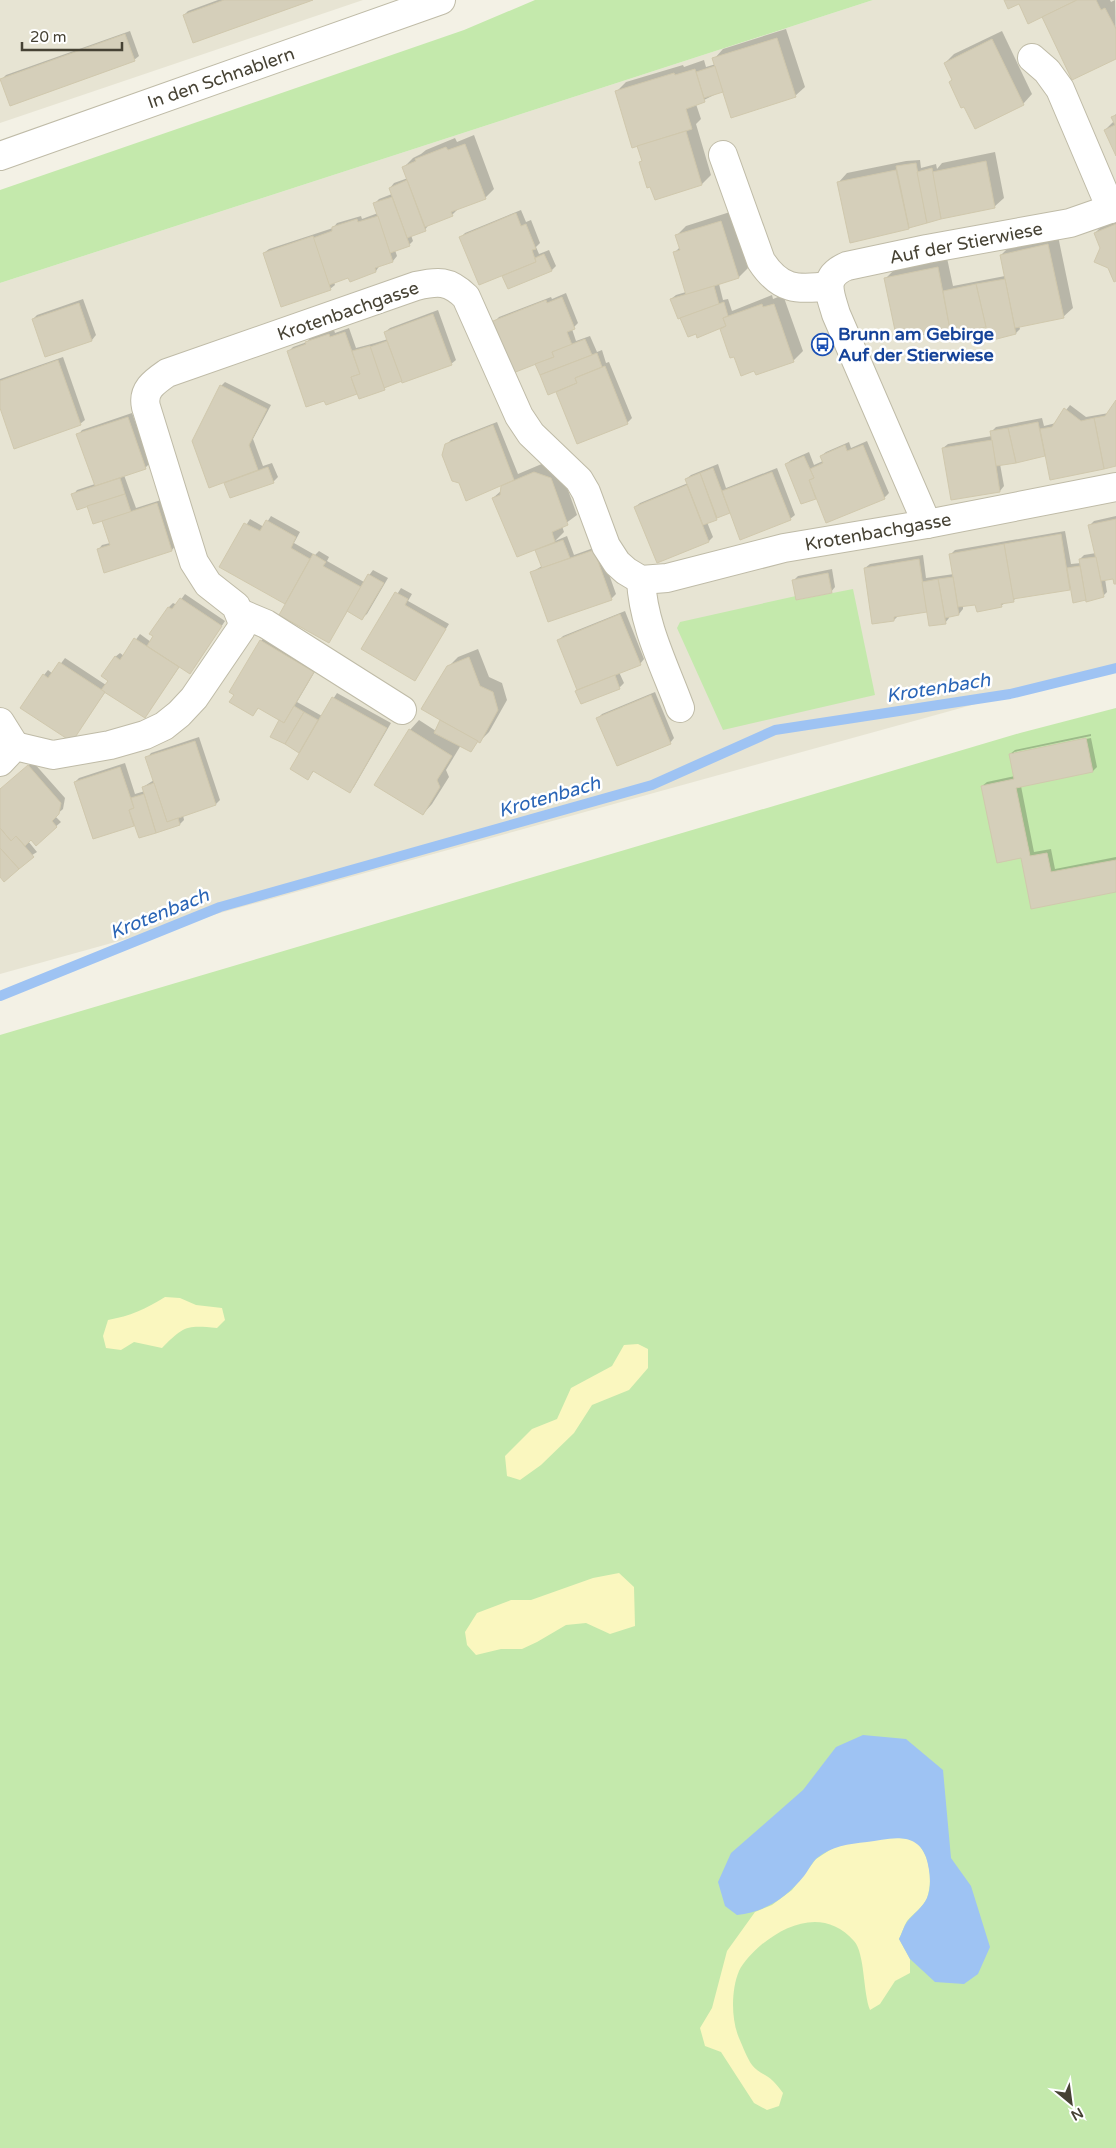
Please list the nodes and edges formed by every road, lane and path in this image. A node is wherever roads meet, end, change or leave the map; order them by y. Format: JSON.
{"nodes":[{"id":1,"x":428,"y":2,"type":"edge"},
{"id":2,"x":1032,"y":58,"type":"dead end"},
{"id":3,"x":723,"y":155,"type":"dead end"},
{"id":4,"x":0,"y":156,"type":"edge"},
{"id":5,"x":1114,"y":208,"type":"edge"},
{"id":6,"x":828,"y":286,"type":"junction"},
{"id":7,"x":1116,"y":487,"type":"edge"},
{"id":8,"x":927,"y":524,"type":"junction"},
{"id":9,"x":641,"y":580,"type":"junction"},
{"id":10,"x":240,"y":613,"type":"junction"},
{"id":11,"x":680,"y":708,"type":"dead end"},
{"id":12,"x":402,"y":710,"type":"dead end"},
{"id":13,"x":0,"y":722,"type":"edge"},
{"id":14,"x":7,"y":754,"type":"edge"}],
"edges":[{"from":1,"to":4,"type":"street","name":"In den Schnablern"},
{"from":2,"to":5,"type":"street","name":"Auf der Stierwiese"},
{"from":3,"to":6,"type":"street"},
{"from":5,"to":6,"type":"street","name":"Auf der Stierwiese"},
{"from":6,"to":8,"type":"street"},
{"from":7,"to":8,"type":"street","name":"Krotenbachgasse"},
{"from":8,"to":9,"type":"street","name":"Krotenbachgasse"},
{"from":9,"to":10,"type":"street","name":"Krotenbachgasse"},
{"from":9,"to":11,"type":"street"},
{"from":10,"to":12,"type":"street","name":"Krotenbachgasse"},
{"from":10,"to":14,"type":"street"},
{"from":13,"to":14,"type":"street"}]}
